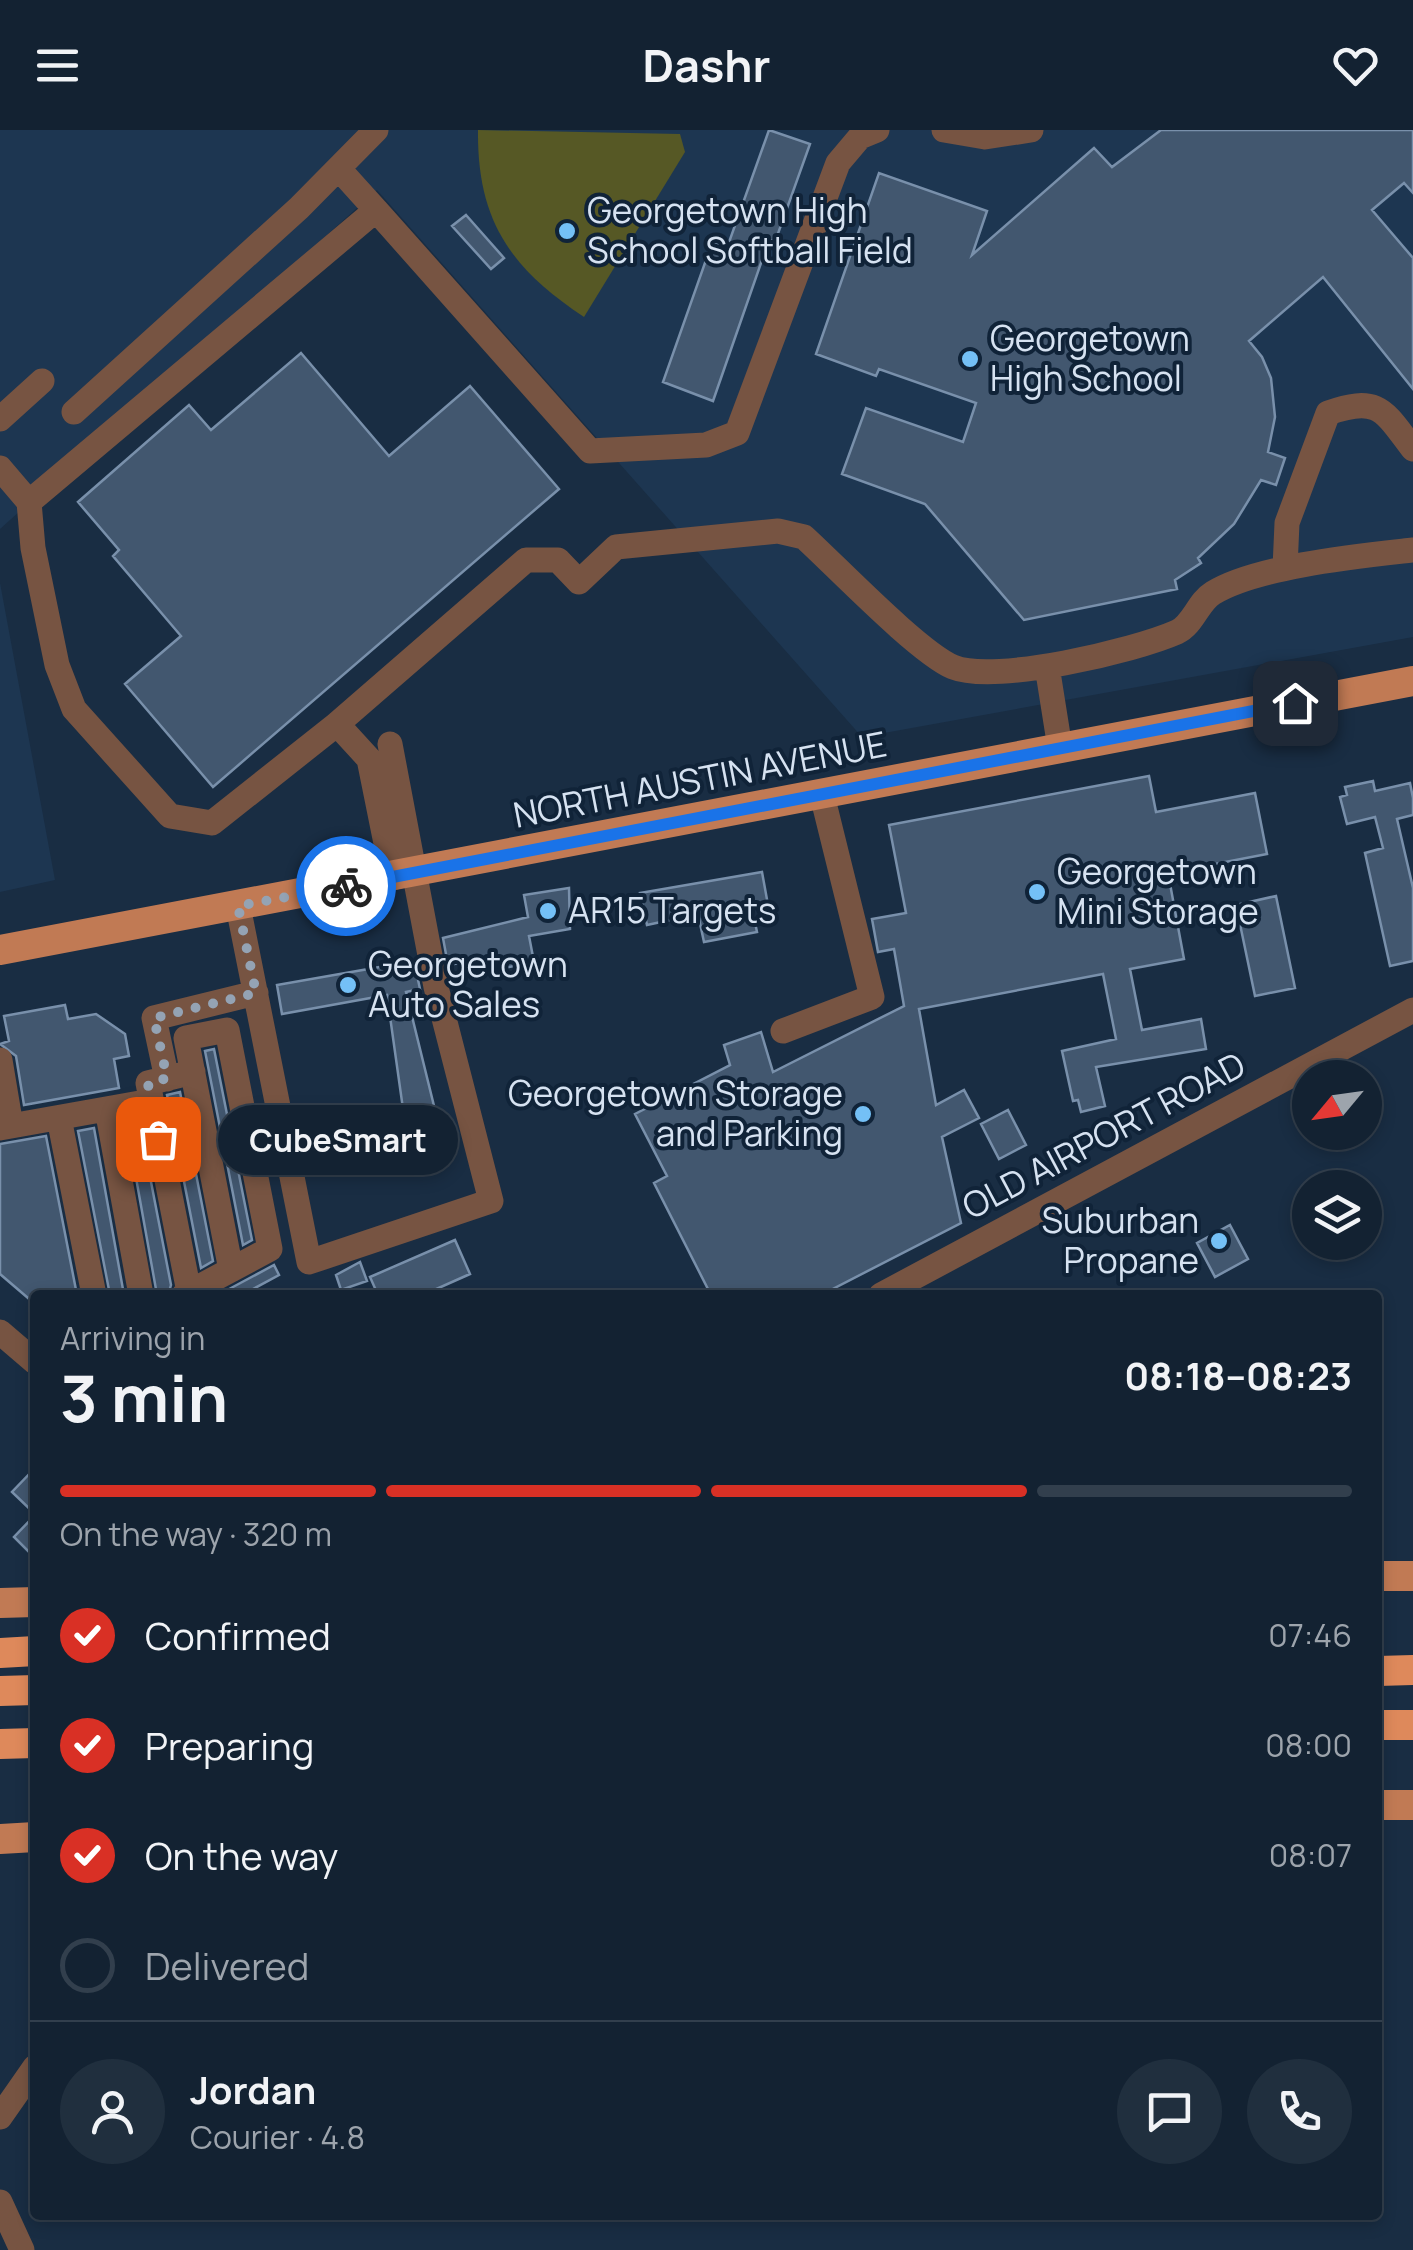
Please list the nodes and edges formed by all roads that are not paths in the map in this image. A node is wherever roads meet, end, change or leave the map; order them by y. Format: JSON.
{"nodes":[{"id":1,"x":376,"y":130,"type":"edge"},
{"id":2,"x":877,"y":130,"type":"edge"},
{"id":3,"x":944,"y":130,"type":"edge"},
{"id":4,"x":1031,"y":130,"type":"edge"},
{"id":5,"x":340,"y":168,"type":"junction"},
{"id":6,"x":376,"y":210,"type":"junction"},
{"id":7,"x":42,"y":381,"type":"dead end"},
{"id":8,"x":74,"y":412,"type":"dead end"},
{"id":9,"x":0,"y":419,"type":"edge"},
{"id":10,"x":1413,"y":450,"type":"edge"},
{"id":11,"x":0,"y":468,"type":"edge"},
{"id":12,"x":28,"y":502,"type":"junction"},
{"id":13,"x":1413,"y":550,"type":"edge"},
{"id":14,"x":1285,"y":568,"type":"junction"},
{"id":15,"x":1047,"y":666,"type":"junction"},
{"id":16,"x":1413,"y":681,"type":"edge"},
{"id":17,"x":337,"y":724,"type":"junction"},
{"id":18,"x":1060,"y":748,"type":"junction"},
{"id":19,"x":822,"y":794,"type":"junction"},
{"id":20,"x":404,"y":875,"type":"junction"},
{"id":21,"x":238,"y":906,"type":"junction"},
{"id":22,"x":0,"y":950,"type":"edge"},
{"id":23,"x":256,"y":993,"type":"junction"},
{"id":24,"x":1413,"y":1010,"type":"edge"},
{"id":25,"x":782,"y":1031,"type":"dead end"},
{"id":26,"x":0,"y":1060,"type":"edge"},
{"id":27,"x":193,"y":1072,"type":"junction"},
{"id":28,"x":167,"y":1078,"type":"junction"},
{"id":29,"x":151,"y":1101,"type":"junction"},
{"id":30,"x":107,"y":1109,"type":"junction"},
{"id":31,"x":59,"y":1118,"type":"junction"},
{"id":32,"x":6,"y":1127,"type":"edge"},
{"id":33,"x":231,"y":1270,"type":"junction"},
{"id":34,"x":93,"y":1290,"type":"edge"},
{"id":35,"x":140,"y":1290,"type":"edge"},
{"id":36,"x":185,"y":1290,"type":"edge"},
{"id":37,"x":194,"y":1290,"type":"edge"},
{"id":38,"x":889,"y":1290,"type":"edge"},
{"id":39,"x":0,"y":1332,"type":"edge"},
{"id":40,"x":30,"y":1358,"type":"edge"},
{"id":41,"x":1382,"y":1576,"type":"edge"},
{"id":42,"x":1413,"y":1576,"type":"edge"},
{"id":43,"x":30,"y":1602,"type":"edge"},
{"id":44,"x":0,"y":1603,"type":"edge"},
{"id":45,"x":30,"y":1651,"type":"edge"},
{"id":46,"x":0,"y":1653,"type":"edge"},
{"id":47,"x":1413,"y":1670,"type":"edge"},
{"id":48,"x":1382,"y":1671,"type":"edge"},
{"id":49,"x":0,"y":1690,"type":"edge"},
{"id":50,"x":30,"y":1690,"type":"edge"},
{"id":51,"x":1382,"y":1725,"type":"edge"},
{"id":52,"x":1413,"y":1725,"type":"edge"},
{"id":53,"x":0,"y":1744,"type":"edge"},
{"id":54,"x":30,"y":1744,"type":"edge"},
{"id":55,"x":1413,"y":1805,"type":"edge"},
{"id":56,"x":1382,"y":1806,"type":"edge"},
{"id":57,"x":30,"y":1837,"type":"edge"},
{"id":58,"x":0,"y":1838,"type":"edge"},
{"id":59,"x":30,"y":2074,"type":"edge"},
{"id":60,"x":0,"y":2117,"type":"edge"},
{"id":61,"x":0,"y":2202,"type":"edge"},
{"id":62,"x":22,"y":2250,"type":"edge"}],
"edges":[{"from":1,"to":5,"type":"street"},
{"from":2,"to":6,"type":"street"},
{"from":3,"to":4,"type":"street"},
{"from":5,"to":6,"type":"street"},
{"from":5,"to":8,"type":"street"},
{"from":6,"to":12,"type":"street"},
{"from":7,"to":9,"type":"street"},
{"from":10,"to":14,"type":"street"},
{"from":11,"to":12,"type":"street"},
{"from":12,"to":17,"type":"street"},
{"from":13,"to":14,"type":"street"},
{"from":14,"to":15,"type":"street"},
{"from":15,"to":17,"type":"street"},
{"from":15,"to":18,"type":"street"},
{"from":16,"to":18,"type":"main road","name":"NORTH AUSTIN AVENUE"},
{"from":17,"to":20,"type":"street"},
{"from":18,"to":19,"type":"main road","name":"NORTH AUSTIN AVENUE"},
{"from":19,"to":20,"type":"main road","name":"NORTH AUSTIN AVENUE"},
{"from":19,"to":25,"type":"street"},
{"from":20,"to":21,"type":"main road","name":"NORTH AUSTIN AVENUE"},
{"from":20,"to":23,"type":"street"},
{"from":21,"to":22,"type":"main road","name":"NORTH AUSTIN AVENUE"},
{"from":21,"to":23,"type":"street"},
{"from":23,"to":28,"type":"street"},
{"from":24,"to":38,"type":"street","name":"OLD AIRPORT ROAD"},
{"from":26,"to":32,"type":"street"},
{"from":27,"to":28,"type":"street"},
{"from":27,"to":33,"type":"street"},
{"from":27,"to":33,"type":"street"},
{"from":28,"to":29,"type":"street"},
{"from":29,"to":30,"type":"street"},
{"from":29,"to":36,"type":"street"},
{"from":30,"to":31,"type":"street"},
{"from":30,"to":35,"type":"street"},
{"from":31,"to":32,"type":"street"},
{"from":31,"to":34,"type":"street"},
{"from":33,"to":37,"type":"street"},
{"from":39,"to":40,"type":"street"},
{"from":41,"to":42,"type":"main road"},
{"from":43,"to":44,"type":"main road"},
{"from":45,"to":46,"type":"highway"},
{"from":47,"to":48,"type":"highway"},
{"from":49,"to":50,"type":"highway"},
{"from":51,"to":52,"type":"highway"},
{"from":53,"to":54,"type":"highway"},
{"from":55,"to":56,"type":"main road"},
{"from":57,"to":58,"type":"main road"},
{"from":59,"to":60,"type":"street"},
{"from":61,"to":62,"type":"street"}]}
